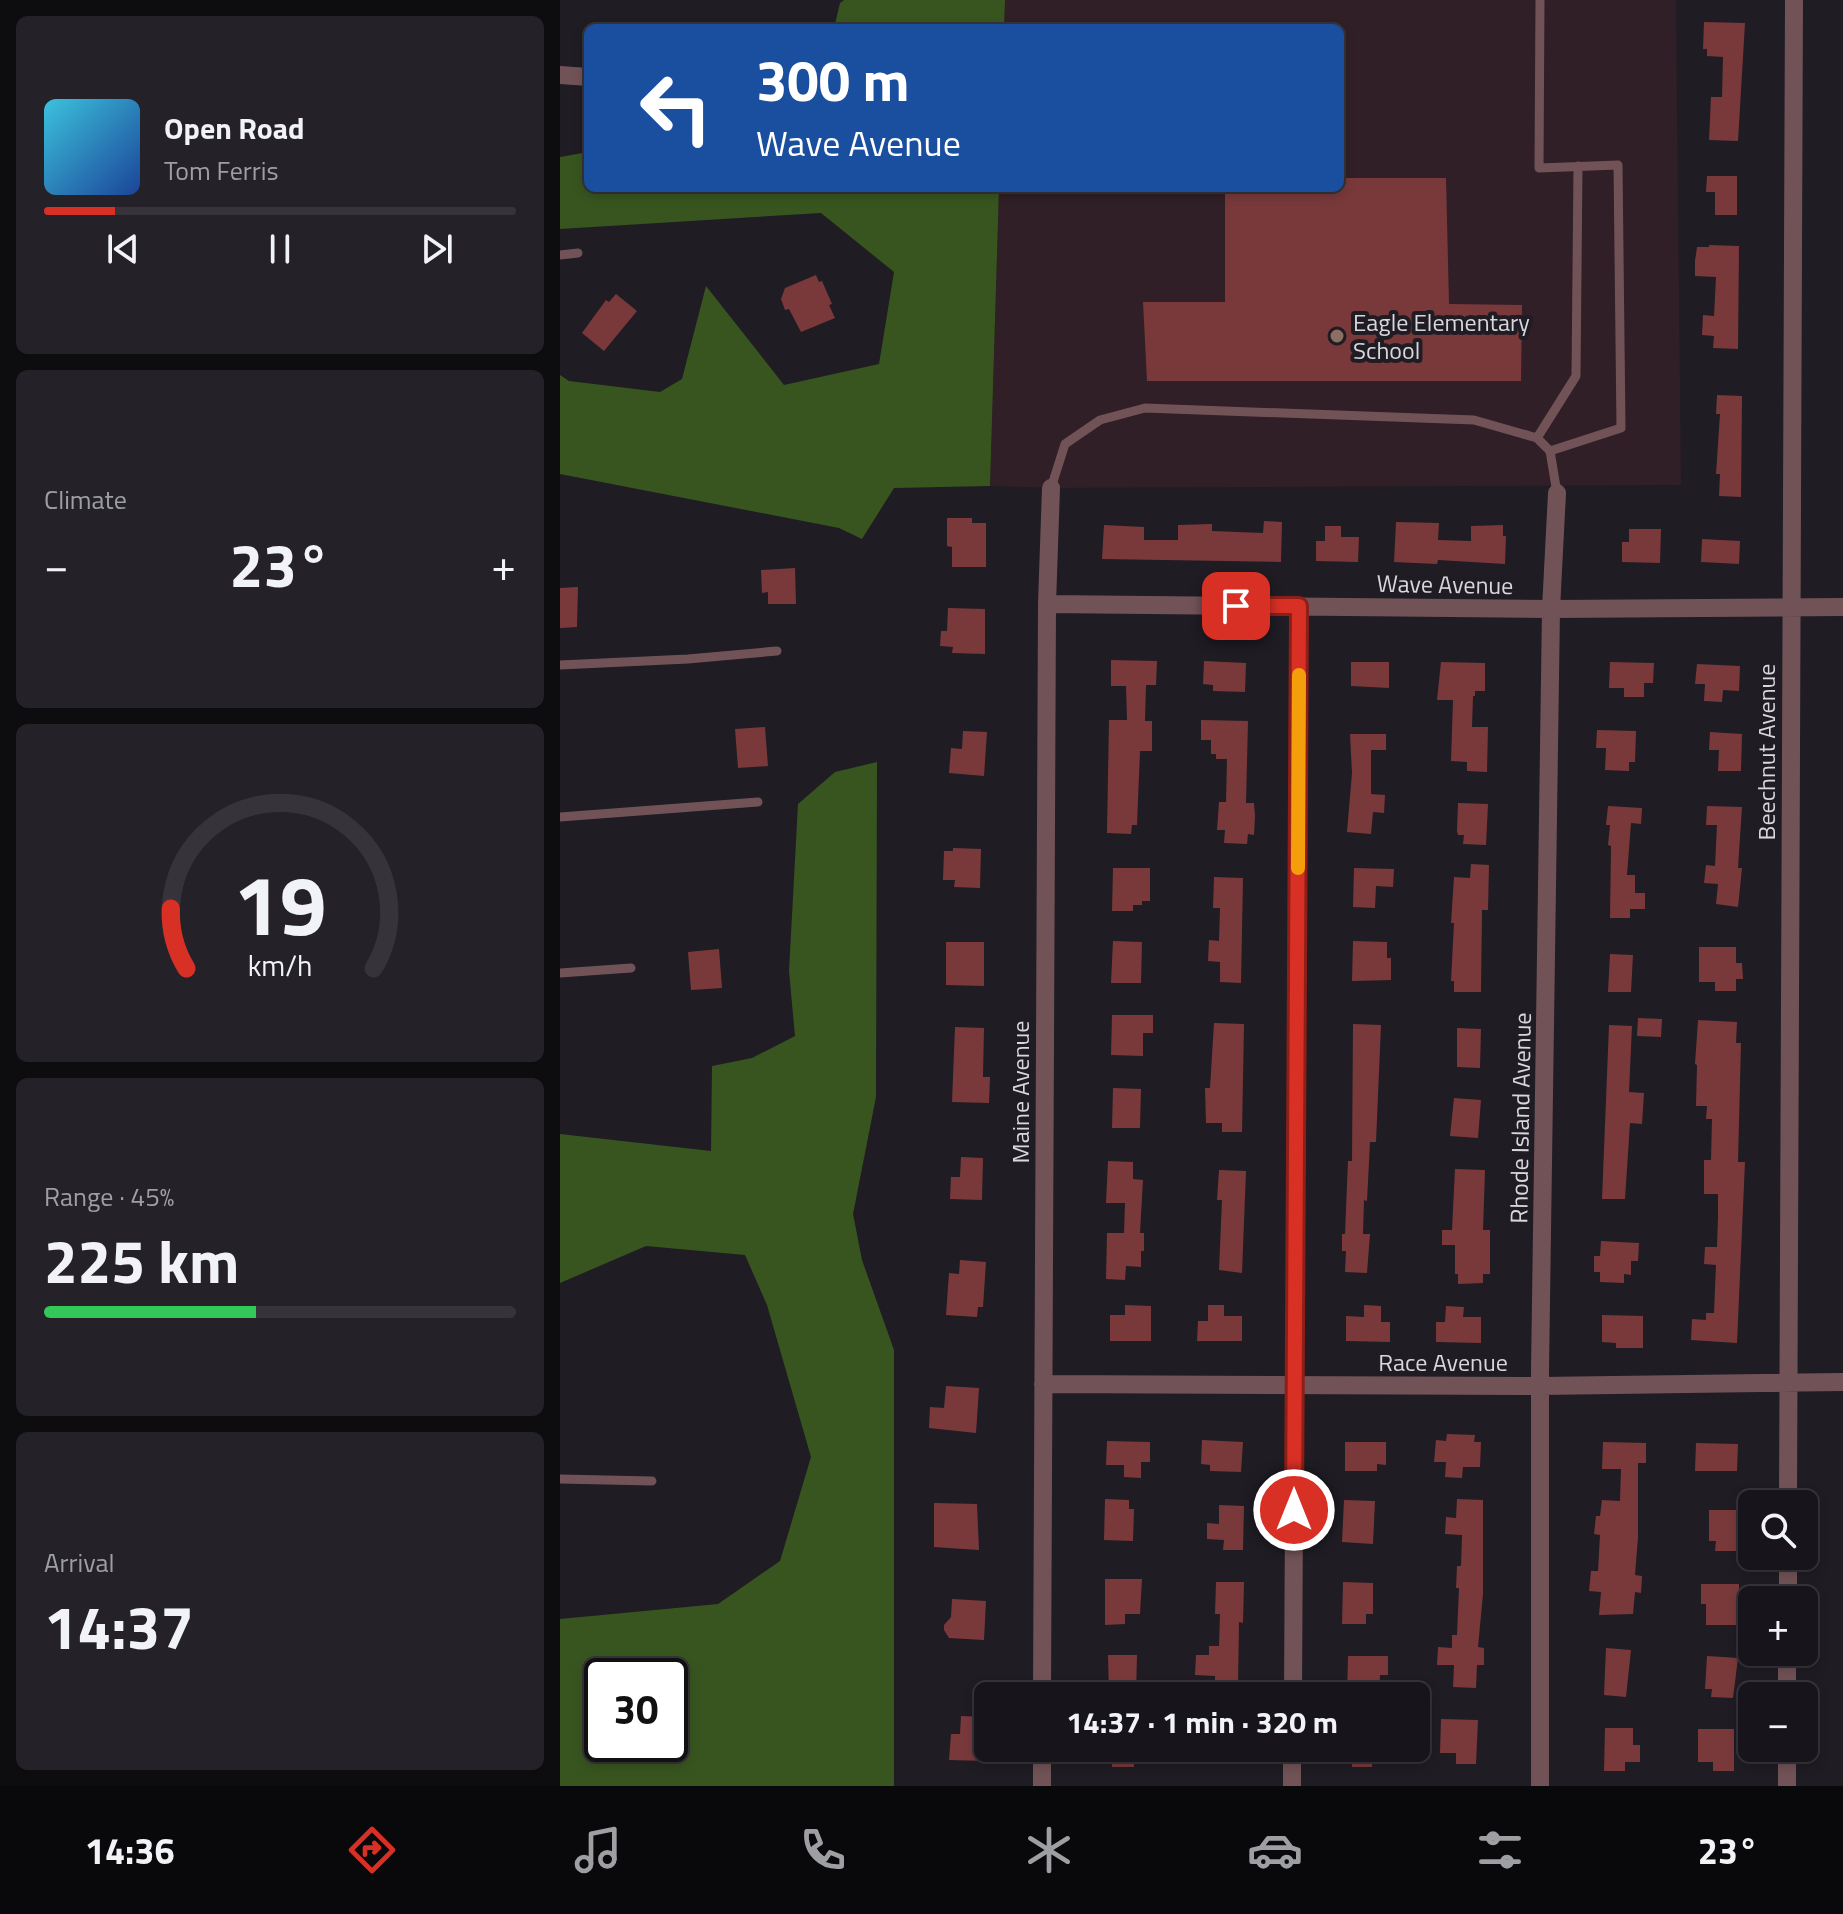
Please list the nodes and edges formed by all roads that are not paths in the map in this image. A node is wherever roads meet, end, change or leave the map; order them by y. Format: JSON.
{"nodes":[{"id":1,"x":1540,"y":0,"type":"edge"},
{"id":2,"x":1794,"y":0,"type":"edge"},
{"id":3,"x":560,"y":75,"type":"edge"},
{"id":4,"x":584,"y":77,"type":"edge"},
{"id":5,"x":1578,"y":166,"type":"junction"},
{"id":6,"x":578,"y":253,"type":"dead end"},
{"id":7,"x":560,"y":255,"type":"edge"},
{"id":8,"x":1537,"y":438,"type":"junction"},
{"id":9,"x":1550,"y":451,"type":"junction"},
{"id":10,"x":1051,"y":488,"type":"joint"},
{"id":11,"x":1557,"y":493,"type":"joint"},
{"id":12,"x":1047,"y":604,"type":"junction"},
{"id":13,"x":1299,"y":606,"type":"junction"},
{"id":14,"x":1790,"y":607,"type":"junction"},
{"id":15,"x":1843,"y":607,"type":"edge"},
{"id":16,"x":1551,"y":609,"type":"junction"},
{"id":17,"x":777,"y":651,"type":"dead end"},
{"id":18,"x":560,"y":665,"type":"edge"},
{"id":19,"x":758,"y":802,"type":"dead end"},
{"id":20,"x":560,"y":817,"type":"edge"},
{"id":21,"x":631,"y":968,"type":"dead end"},
{"id":22,"x":560,"y":973,"type":"edge"},
{"id":23,"x":1788,"y":1382,"type":"junction"},
{"id":24,"x":1843,"y":1382,"type":"edge"},
{"id":25,"x":1043,"y":1384,"type":"junction"},
{"id":26,"x":1295,"y":1386,"type":"junction"},
{"id":27,"x":1540,"y":1386,"type":"junction"},
{"id":28,"x":560,"y":1479,"type":"edge"},
{"id":29,"x":652,"y":1481,"type":"dead end"},
{"id":30,"x":1788,"y":1490,"type":"edge"},
{"id":31,"x":1042,"y":1682,"type":"edge"},
{"id":32,"x":1293,"y":1682,"type":"edge"},
{"id":33,"x":1042,"y":1762,"type":"edge"},
{"id":34,"x":1292,"y":1762,"type":"edge"},
{"id":35,"x":1787,"y":1762,"type":"edge"},
{"id":36,"x":1042,"y":1786,"type":"edge"},
{"id":37,"x":1292,"y":1786,"type":"edge"},
{"id":38,"x":1540,"y":1786,"type":"edge"},
{"id":39,"x":1787,"y":1786,"type":"edge"}],
"edges":[{"from":1,"to":5,"type":"lane"},
{"from":2,"to":14,"type":"street","name":"Beechnut Avenue"},
{"from":3,"to":4,"type":"street"},
{"from":5,"to":8,"type":"lane"},
{"from":5,"to":9,"type":"lane"},
{"from":6,"to":7,"type":"lane"},
{"from":8,"to":9,"type":"lane"},
{"from":8,"to":10,"type":"lane"},
{"from":9,"to":11,"type":"lane","name":"Rhode Island Avenue"},
{"from":10,"to":12,"type":"street","name":"Maine Avenue"},
{"from":11,"to":16,"type":"street","name":"Rhode Island Avenue"},
{"from":12,"to":13,"type":"street","name":"Wave Avenue"},
{"from":12,"to":25,"type":"street","name":"Maine Avenue"},
{"from":13,"to":16,"type":"street","name":"Wave Avenue"},
{"from":13,"to":26,"type":"street"},
{"from":14,"to":15,"type":"street","name":"Wave Avenue"},
{"from":14,"to":16,"type":"street","name":"Wave Avenue"},
{"from":14,"to":23,"type":"street","name":"Beechnut Avenue"},
{"from":16,"to":27,"type":"street","name":"Rhode Island Avenue"},
{"from":17,"to":18,"type":"lane"},
{"from":19,"to":20,"type":"lane"},
{"from":21,"to":22,"type":"lane"},
{"from":23,"to":24,"type":"street","name":"Race Avenue"},
{"from":23,"to":27,"type":"street","name":"Race Avenue"},
{"from":23,"to":30,"type":"street","name":"Beechnut Avenue"},
{"from":25,"to":26,"type":"street","name":"Race Avenue"},
{"from":25,"to":31,"type":"street","name":"Maine Avenue"},
{"from":26,"to":27,"type":"street","name":"Race Avenue"},
{"from":26,"to":32,"type":"street"},
{"from":27,"to":38,"type":"street","name":"Rhode Island Avenue"},
{"from":28,"to":29,"type":"lane"},
{"from":33,"to":36,"type":"street"},
{"from":34,"to":37,"type":"street"},
{"from":35,"to":39,"type":"street"}]}
